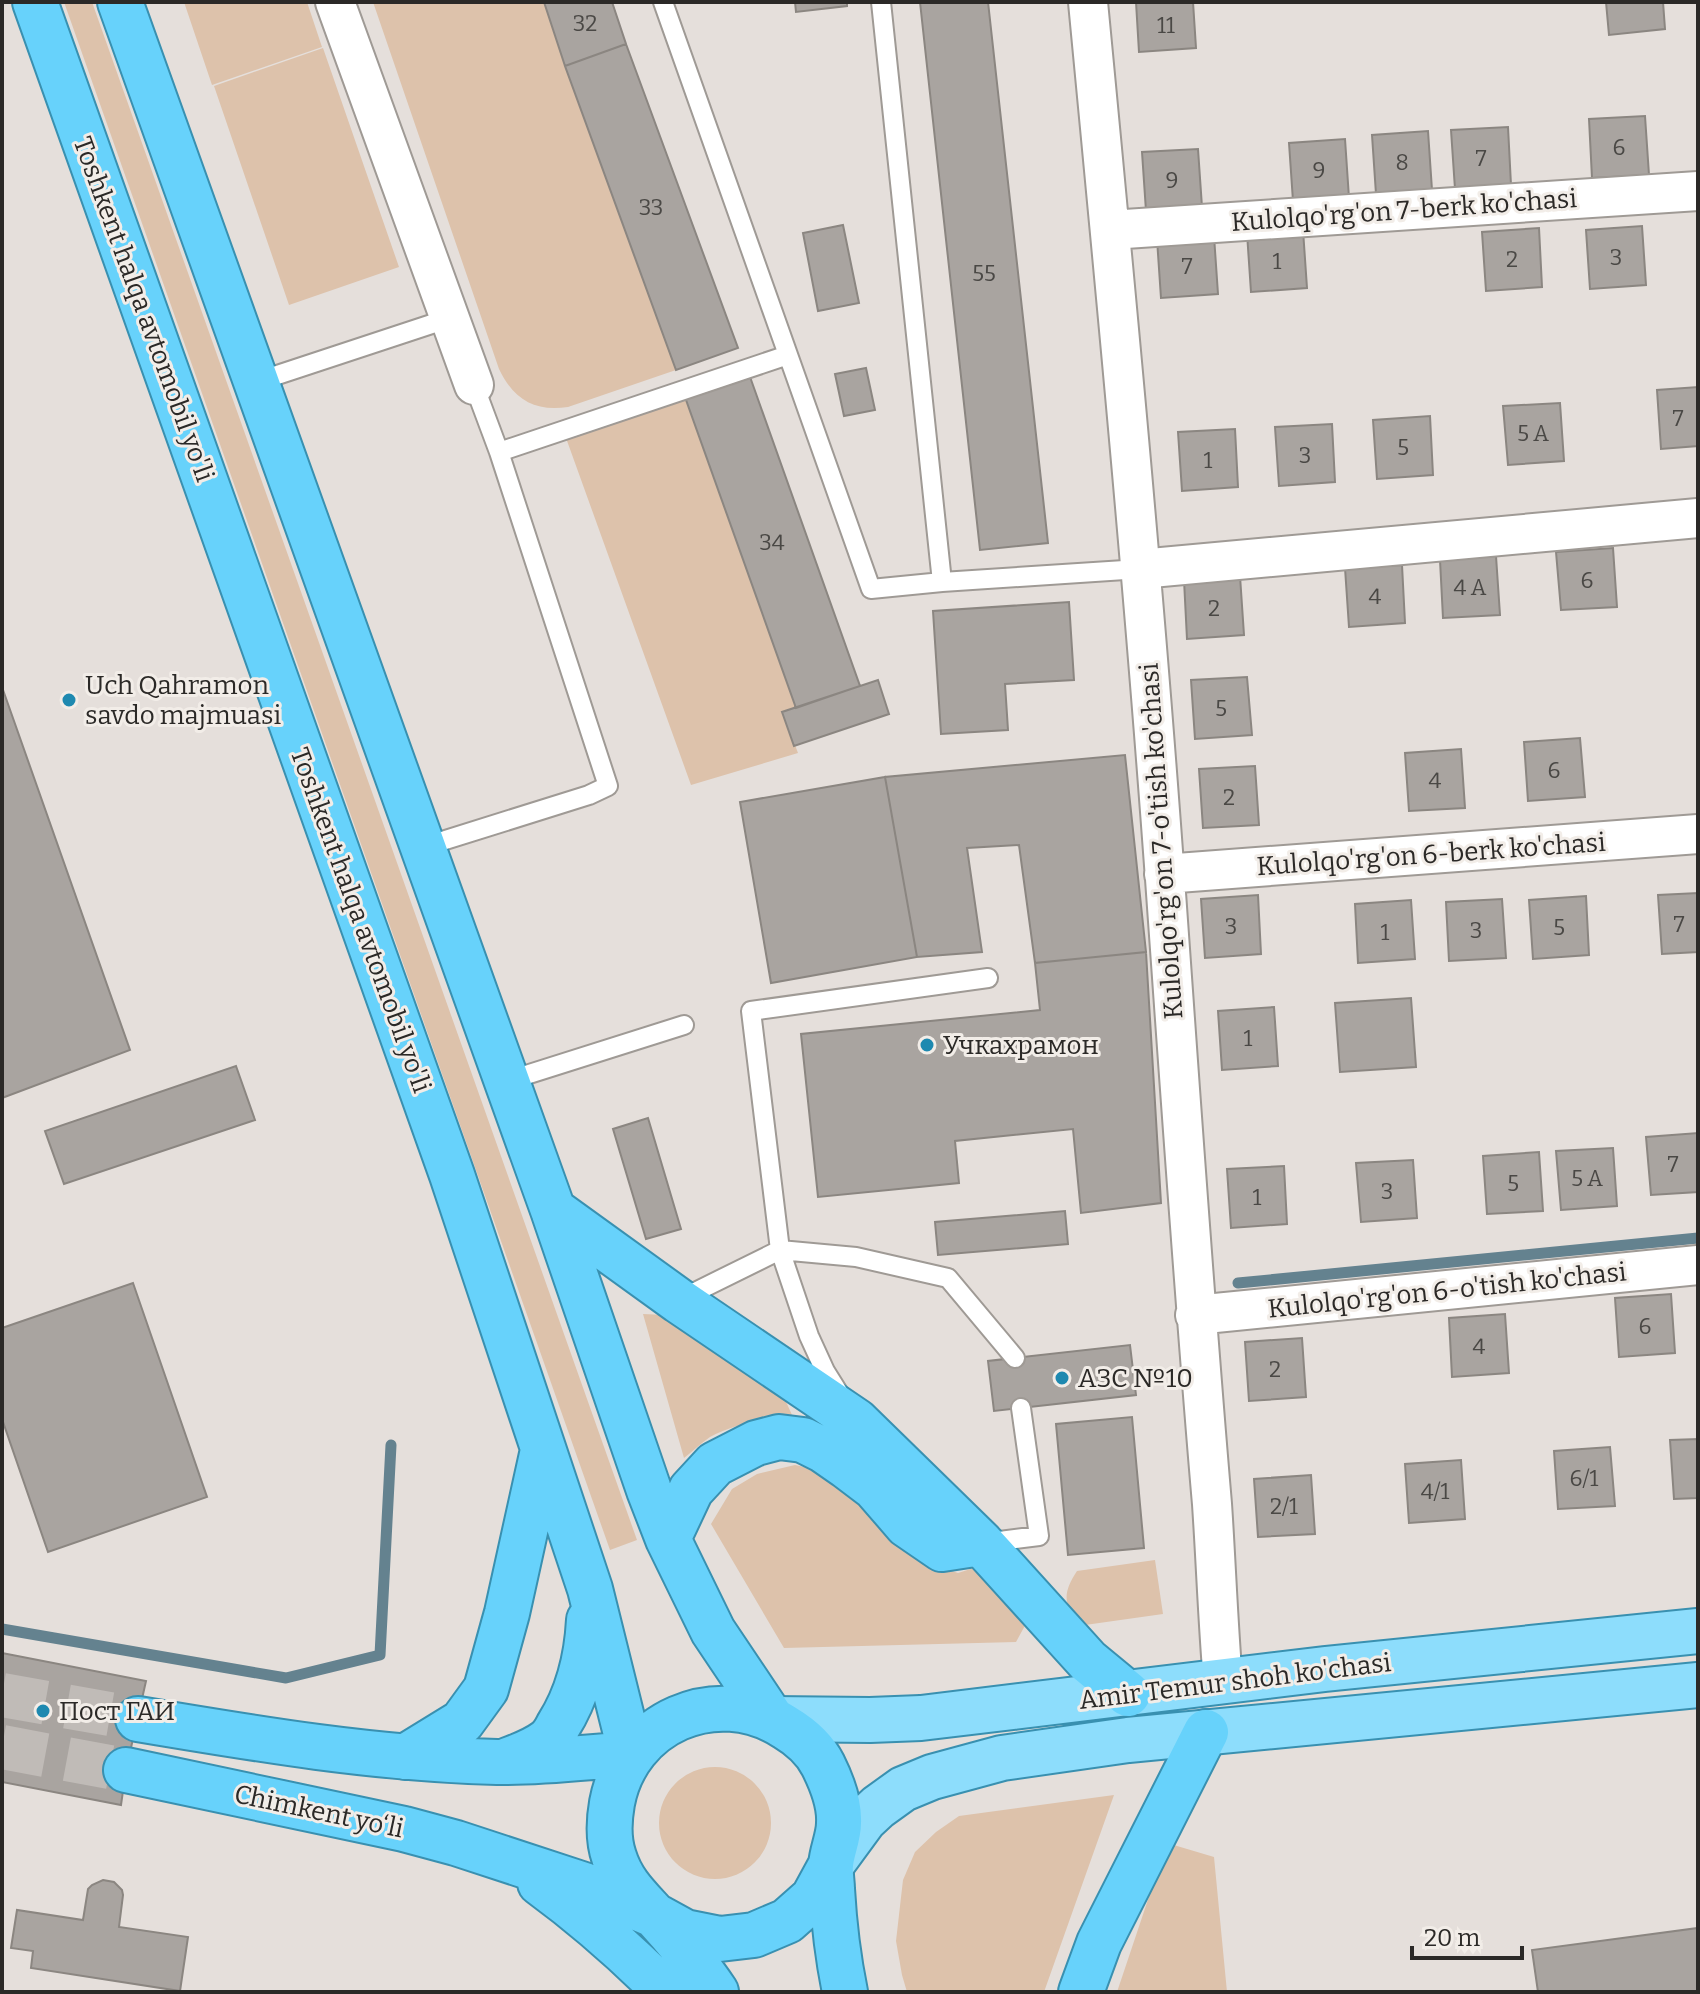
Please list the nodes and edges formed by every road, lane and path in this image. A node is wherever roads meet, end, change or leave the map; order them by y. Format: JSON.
{"nodes":[{"id":1,"x":35,"y":2,"type":"edge"},
{"id":2,"x":120,"y":2,"type":"edge"},
{"id":3,"x":335,"y":2,"type":"edge"},
{"id":4,"x":663,"y":2,"type":"edge"},
{"id":5,"x":881,"y":2,"type":"edge"},
{"id":6,"x":1088,"y":2,"type":"edge"},
{"id":7,"x":1698,"y":191,"type":"edge"},
{"id":8,"x":1110,"y":230,"type":"junction"},
{"id":9,"x":450,"y":318,"type":"junction"},
{"id":10,"x":788,"y":355,"type":"junction"},
{"id":11,"x":256,"y":382,"type":"junction"},
{"id":12,"x":474,"y":385,"type":"joint"},
{"id":13,"x":499,"y":452,"type":"junction"},
{"id":14,"x":1698,"y":518,"type":"edge"},
{"id":15,"x":1140,"y":569,"type":"junction"},
{"id":16,"x":942,"y":582,"type":"junction"},
{"id":17,"x":1698,"y":834,"type":"edge"},
{"id":18,"x":423,"y":847,"type":"junction"},
{"id":19,"x":1164,"y":874,"type":"junction"},
{"id":20,"x":988,"y":978,"type":"dead end"},
{"id":21,"x":684,"y":1025,"type":"dead end"},
{"id":22,"x":507,"y":1081,"type":"junction"},
{"id":23,"x":553,"y":1210,"type":"junction"},
{"id":24,"x":780,"y":1250,"type":"junction"},
{"id":25,"x":1698,"y":1265,"type":"edge"},
{"id":26,"x":679,"y":1301,"type":"junction"},
{"id":27,"x":1195,"y":1315,"type":"junction"},
{"id":28,"x":1015,"y":1358,"type":"dead end"},
{"id":29,"x":1021,"y":1408,"type":"dead end"},
{"id":30,"x":856,"y":1421,"type":"junction"},
{"id":31,"x":543,"y":1450,"type":"junction"},
{"id":32,"x":668,"y":1539,"type":"junction"},
{"id":33,"x":981,"y":1543,"type":"junction"},
{"id":34,"x":590,"y":1589,"type":"junction"},
{"id":35,"x":1698,"y":1631,"type":"edge"},
{"id":36,"x":1223,"y":1682,"type":"junction"},
{"id":37,"x":1698,"y":1685,"type":"edge"},
{"id":38,"x":1128,"y":1694,"type":"junction"},
{"id":39,"x":138,"y":1719,"type":"tunnel mouth"},
{"id":40,"x":772,"y":1719,"type":"junction"},
{"id":41,"x":1206,"y":1732,"type":"junction"},
{"id":42,"x":631,"y":1754,"type":"junction"},
{"id":43,"x":405,"y":1757,"type":"junction"},
{"id":44,"x":500,"y":1762,"type":"junction"},
{"id":45,"x":126,"y":1770,"type":"tunnel mouth"},
{"id":46,"x":509,"y":1861,"type":"junction"},
{"id":47,"x":831,"y":1865,"type":"junction"},
{"id":48,"x":654,"y":1915,"type":"junction"},
{"id":49,"x":666,"y":1992,"type":"edge"},
{"id":50,"x":716,"y":1992,"type":"edge"},
{"id":51,"x":845,"y":1992,"type":"edge"},
{"id":52,"x":1081,"y":1992,"type":"edge"}],
"edges":[{"from":1,"to":31,"type":"highway","name":"Toshkent halqa avtomobil yo'li"},
{"from":2,"to":11,"type":"highway"},
{"from":3,"to":9,"type":"street"},
{"from":4,"to":10,"type":"lane"},
{"from":5,"to":16,"type":"lane"},
{"from":6,"to":8,"type":"street","name":"Kulolqo'rg'on 7-o'tish ko'chasi"},
{"from":7,"to":8,"type":"street","name":"Kulolqo'rg'on 7-berk ko'chasi"},
{"from":8,"to":15,"type":"street","name":"Kulolqo'rg'on 7-o'tish ko'chasi"},
{"from":9,"to":11,"type":"lane"},
{"from":9,"to":12,"type":"street"},
{"from":10,"to":13,"type":"lane"},
{"from":10,"to":16,"type":"lane"},
{"from":11,"to":18,"type":"highway"},
{"from":12,"to":13,"type":"lane"},
{"from":13,"to":18,"type":"lane"},
{"from":14,"to":15,"type":"street"},
{"from":15,"to":16,"type":"lane"},
{"from":15,"to":19,"type":"street","name":"Kulolqo'rg'on 7-o'tish ko'chasi"},
{"from":17,"to":19,"type":"street","name":"Kulolqo'rg'on 6-berk ko'chasi"},
{"from":18,"to":22,"type":"highway"},
{"from":19,"to":27,"type":"street","name":"Kulolqo'rg'on 7-o'tish ko'chasi"},
{"from":20,"to":24,"type":"lane"},
{"from":21,"to":22,"type":"lane"},
{"from":22,"to":23,"type":"highway"},
{"from":23,"to":26,"type":"highway"},
{"from":23,"to":32,"type":"highway"},
{"from":24,"to":26,"type":"lane"},
{"from":24,"to":28,"type":"lane"},
{"from":24,"to":30,"type":"lane"},
{"from":25,"to":27,"type":"street","name":"Kulolqo'rg'on 6-o'tish ko'chasi"},
{"from":26,"to":30,"type":"highway"},
{"from":27,"to":36,"type":"street","name":"Kulolqo'rg'on 7-o'tish ko'chasi"},
{"from":29,"to":33,"type":"lane"},
{"from":30,"to":33,"type":"highway"},
{"from":31,"to":34,"type":"highway","name":"Toshkent halqa avtomobil yo'li"},
{"from":31,"to":43,"type":"highway"},
{"from":32,"to":33,"type":"highway"},
{"from":32,"to":40,"type":"highway"},
{"from":33,"to":38,"type":"highway"},
{"from":34,"to":42,"type":"highway","name":"Toshkent halqa avtomobil yo'li"},
{"from":34,"to":44,"type":"highway"},
{"from":35,"to":36,"type":"main road","name":"Amir Temur shoh ko'chasi"},
{"from":36,"to":38,"type":"main road","name":"Amir Temur shoh ko'chasi"},
{"from":37,"to":41,"type":"main road","name":"Amir Temur shoh ko'chasi"},
{"from":38,"to":40,"type":"main road","name":"Amir Temur shoh ko'chasi"},
{"from":39,"to":43,"type":"highway"},
{"from":40,"to":42,"type":"highway"},
{"from":40,"to":47,"type":"highway"},
{"from":41,"to":47,"type":"main road","name":"Amir Temur shoh ko'chasi"},
{"from":41,"to":52,"type":"highway"},
{"from":42,"to":44,"type":"highway"},
{"from":42,"to":48,"type":"highway"},
{"from":43,"to":44,"type":"highway"},
{"from":45,"to":46,"type":"highway","name":"Chimkent yo‘li"},
{"from":46,"to":48,"type":"highway","name":"Chimkent yo‘li"},
{"from":46,"to":49,"type":"highway","name":"Chimkent yo‘li"},
{"from":47,"to":48,"type":"highway"},
{"from":47,"to":51,"type":"highway"},
{"from":48,"to":50,"type":"highway"}]}
